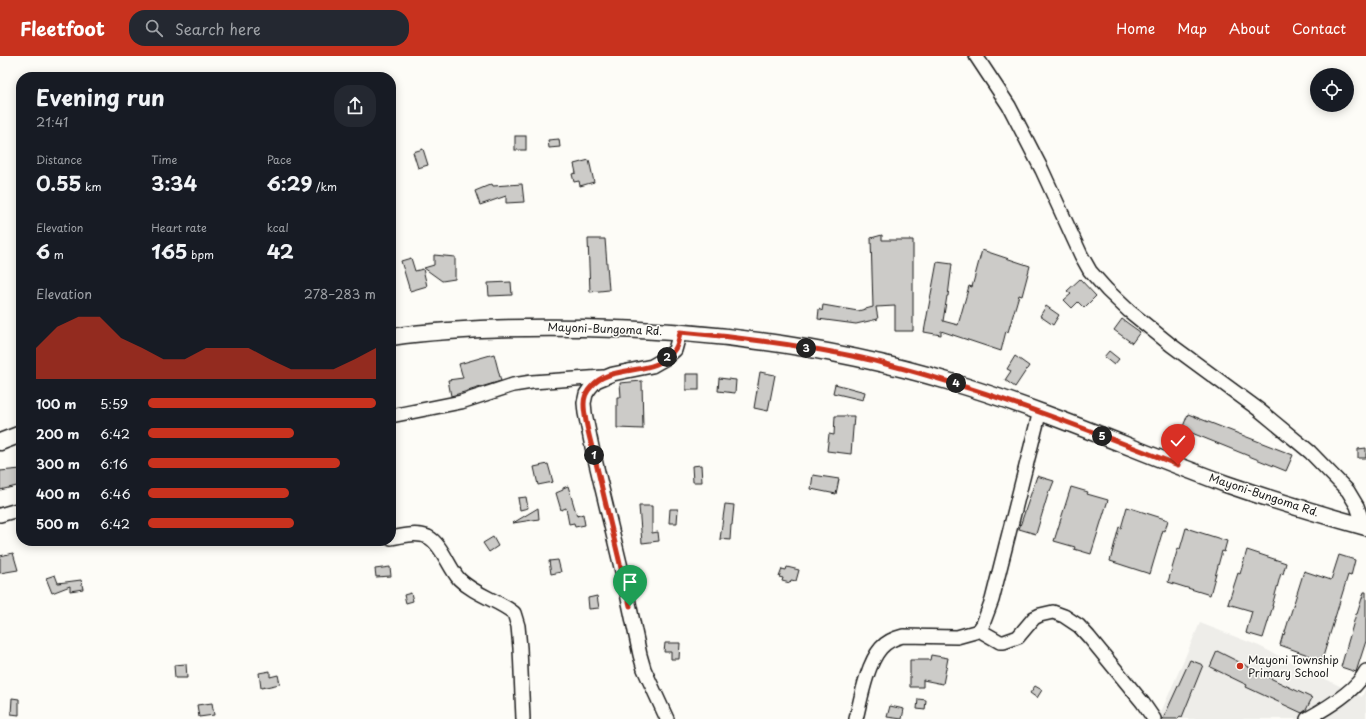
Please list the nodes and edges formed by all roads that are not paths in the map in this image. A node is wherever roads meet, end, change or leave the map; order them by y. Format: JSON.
{"nodes":[{"id":1,"x":976,"y":56,"type":"edge"},
{"id":2,"x":680,"y":332,"type":"junction"},
{"id":3,"x":396,"y":336,"type":"edge"},
{"id":4,"x":604,"y":377,"type":"junction"},
{"id":5,"x":1040,"y":411,"type":"junction"},
{"id":6,"x":396,"y":415,"type":"edge"},
{"id":7,"x":16,"y":436,"type":"edge"},
{"id":8,"x":0,"y":442,"type":"edge"},
{"id":9,"x":16,"y":511,"type":"edge"},
{"id":10,"x":0,"y":515,"type":"edge"},
{"id":11,"x":1365,"y":527,"type":"edge"},
{"id":12,"x":396,"y":537,"type":"edge"},
{"id":13,"x":979,"y":630,"type":"junction"},
{"id":14,"x":1366,"y":671,"type":"edge"},
{"id":15,"x":523,"y":719,"type":"edge"},
{"id":16,"x":667,"y":719,"type":"edge"},
{"id":17,"x":856,"y":719,"type":"edge"},
{"id":18,"x":1154,"y":719,"type":"edge"},
{"id":19,"x":1301,"y":719,"type":"edge"}],
"edges":[{"from":1,"to":11,"type":"street"},
{"from":2,"to":3,"type":"main road","name":"Mayoni-Bungoma Rd."},
{"from":2,"to":4,"type":"street"},
{"from":2,"to":5,"type":"main road","name":"Mayoni-Bungoma Rd."},
{"from":4,"to":6,"type":"street"},
{"from":4,"to":16,"type":"street"},
{"from":5,"to":11,"type":"main road","name":"Mayoni-Bungoma Rd."},
{"from":5,"to":13,"type":"street"},
{"from":7,"to":8,"type":"main road"},
{"from":9,"to":10,"type":"street"},
{"from":12,"to":15,"type":"street"},
{"from":13,"to":17,"type":"street"},
{"from":13,"to":18,"type":"street"},
{"from":14,"to":19,"type":"street"}]}
